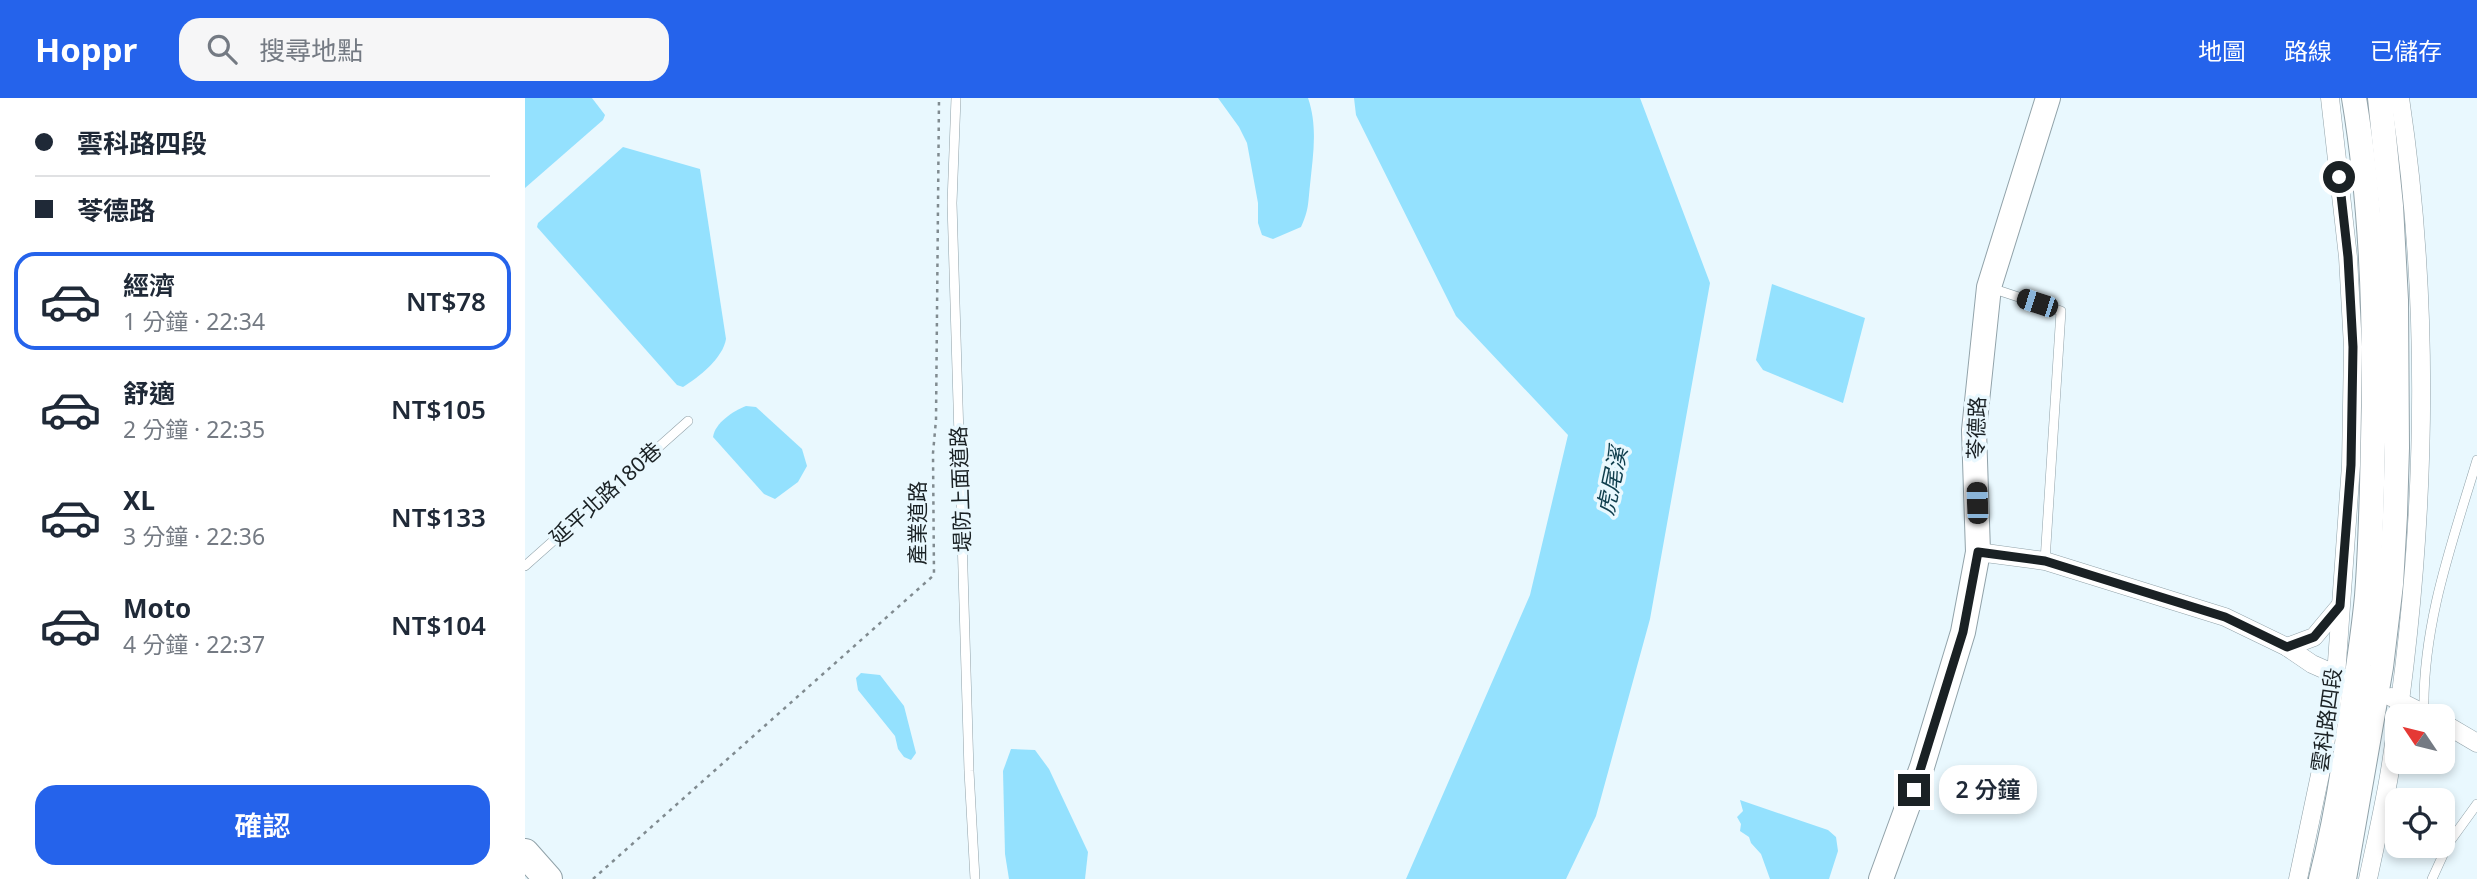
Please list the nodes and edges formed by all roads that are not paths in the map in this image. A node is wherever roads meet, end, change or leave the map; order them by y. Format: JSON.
{"nodes":[{"id":1,"x":956,"y":98,"type":"edge"},
{"id":2,"x":2049,"y":98,"type":"edge"},
{"id":3,"x":2330,"y":98,"type":"edge"},
{"id":4,"x":2354,"y":98,"type":"edge"},
{"id":5,"x":2379,"y":98,"type":"edge"},
{"id":6,"x":2400,"y":98,"type":"edge"},
{"id":7,"x":1989,"y":288,"type":"junction"},
{"id":8,"x":2363,"y":346,"type":"junction"},
{"id":9,"x":688,"y":421,"type":"dead end"},
{"id":10,"x":2477,"y":460,"type":"edge"},
{"id":11,"x":1978,"y":552,"type":"junction"},
{"id":12,"x":2045,"y":561,"type":"junction"},
{"id":13,"x":525,"y":566,"type":"edge"},
{"id":14,"x":2340,"y":606,"type":"junction"},
{"id":15,"x":2287,"y":647,"type":"junction"},
{"id":16,"x":2357,"y":683,"type":"junction"},
{"id":17,"x":2399,"y":701,"type":"junction"},
{"id":18,"x":2399,"y":704,"type":"edge"},
{"id":19,"x":2405,"y":704,"type":"edge"},
{"id":20,"x":2425,"y":704,"type":"edge"},
{"id":21,"x":2455,"y":730,"type":"edge"},
{"id":22,"x":2477,"y":743,"type":"edge"},
{"id":23,"x":2391,"y":774,"type":"edge"},
{"id":24,"x":2477,"y":804,"type":"edge"},
{"id":25,"x":525,"y":853,"type":"edge"},
{"id":26,"x":548,"y":879,"type":"edge"},
{"id":27,"x":975,"y":879,"type":"edge"},
{"id":28,"x":1881,"y":879,"type":"edge"},
{"id":29,"x":2298,"y":879,"type":"edge"},
{"id":30,"x":2321,"y":879,"type":"edge"},
{"id":31,"x":2344,"y":879,"type":"edge"},
{"id":32,"x":2368,"y":879,"type":"edge"},
{"id":33,"x":2432,"y":879,"type":"edge"}],
"edges":[{"from":1,"to":27,"type":"lane","name":"堤防上面道路"},
{"from":2,"to":7,"type":"main road","name":"苓德路"},
{"from":3,"to":8,"type":"street","name":"雲科路四段"},
{"from":4,"to":8,"type":"main road","name":"雲科路四段"},
{"from":5,"to":16,"type":"main road","name":"雲科路四段"},
{"from":6,"to":17,"type":"street"},
{"from":7,"to":11,"type":"main road","name":"苓德路"},
{"from":7,"to":12,"type":"lane"},
{"from":8,"to":14,"type":"street","name":"雲科路四段"},
{"from":8,"to":16,"type":"main road","name":"雲科路四段"},
{"from":9,"to":13,"type":"lane","name":"延平北路180巷"},
{"from":10,"to":20,"type":"lane"},
{"from":11,"to":12,"type":"street"},
{"from":11,"to":28,"type":"main road","name":"苓德路"},
{"from":12,"to":15,"type":"street"},
{"from":14,"to":15,"type":"street"},
{"from":14,"to":16,"type":"street","name":"雲科路四段"},
{"from":15,"to":16,"type":"street"},
{"from":16,"to":17,"type":"street"},
{"from":16,"to":29,"type":"street","name":"雲科路四段"},
{"from":16,"to":30,"type":"main road","name":"雲科路四段"},
{"from":16,"to":31,"type":"main road","name":"雲科路四段"},
{"from":17,"to":18,"type":"street"},
{"from":17,"to":19,"type":"street"},
{"from":21,"to":22,"type":"street"},
{"from":23,"to":32,"type":"street"},
{"from":24,"to":33,"type":"lane"},
{"from":25,"to":26,"type":"main road"}]}
